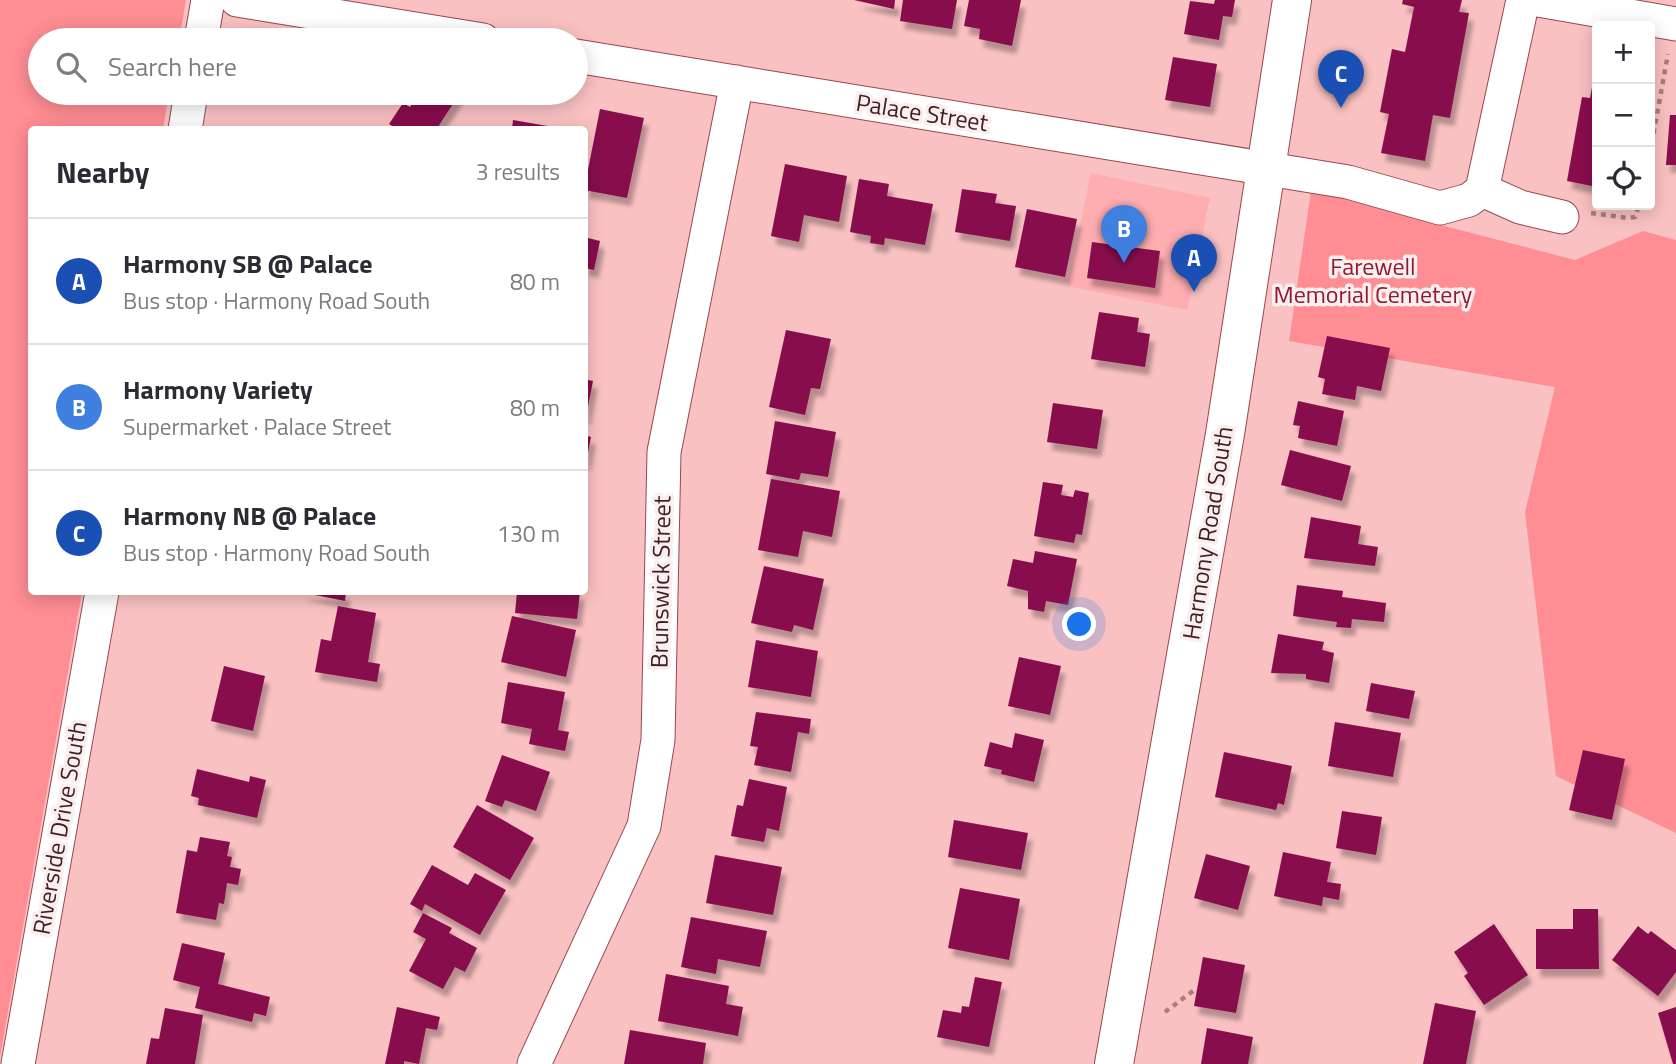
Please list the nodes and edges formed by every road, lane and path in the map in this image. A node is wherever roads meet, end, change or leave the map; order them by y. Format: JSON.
{"nodes":[{"id":1,"x":208,"y":0,"type":"edge"},
{"id":2,"x":237,"y":0,"type":"edge"},
{"id":3,"x":1292,"y":0,"type":"edge"},
{"id":4,"x":1523,"y":0,"type":"edge"},
{"id":5,"x":1538,"y":0,"type":"edge"},
{"id":6,"x":1675,"y":24,"type":"edge"},
{"id":7,"x":203,"y":28,"type":"edge"},
{"id":8,"x":409,"y":28,"type":"edge"},
{"id":9,"x":588,"y":57,"type":"edge"},
{"id":10,"x":737,"y":82,"type":"junction"},
{"id":11,"x":189,"y":105,"type":"edge"},
{"id":12,"x":186,"y":126,"type":"edge"},
{"id":13,"x":1651,"y":147,"type":"edge"},
{"id":14,"x":1268,"y":169,"type":"junction"},
{"id":15,"x":1482,"y":190,"type":"junction"},
{"id":16,"x":1637,"y":210,"type":"edge"},
{"id":17,"x":1562,"y":217,"type":"joint"},
{"id":18,"x":101,"y":595,"type":"edge"},
{"id":19,"x":1193,"y":991,"type":"dead end"},
{"id":20,"x":1165,"y":1012,"type":"dead end"},
{"id":21,"x":18,"y":1064,"type":"edge"},
{"id":22,"x":534,"y":1064,"type":"edge"},
{"id":23,"x":1114,"y":1064,"type":"edge"}],
"edges":[{"from":1,"to":7,"type":"street"},
{"from":2,"to":8,"type":"street"},
{"from":3,"to":14,"type":"main road","name":"Harmony Road South"},
{"from":4,"to":15,"type":"street"},
{"from":5,"to":6,"type":"street"},
{"from":6,"to":13,"type":"path"},
{"from":9,"to":10,"type":"street","name":"Palace Street"},
{"from":10,"to":14,"type":"street","name":"Palace Street"},
{"from":10,"to":22,"type":"street","name":"Brunswick Street"},
{"from":11,"to":12,"type":"street"},
{"from":14,"to":15,"type":"street","name":"Palace Street"},
{"from":14,"to":23,"type":"main road","name":"Harmony Road South"},
{"from":15,"to":17,"type":"street"},
{"from":16,"to":17,"type":"path"},
{"from":18,"to":21,"type":"street","name":"Riverside Drive South"},
{"from":19,"to":20,"type":"path"}]}
